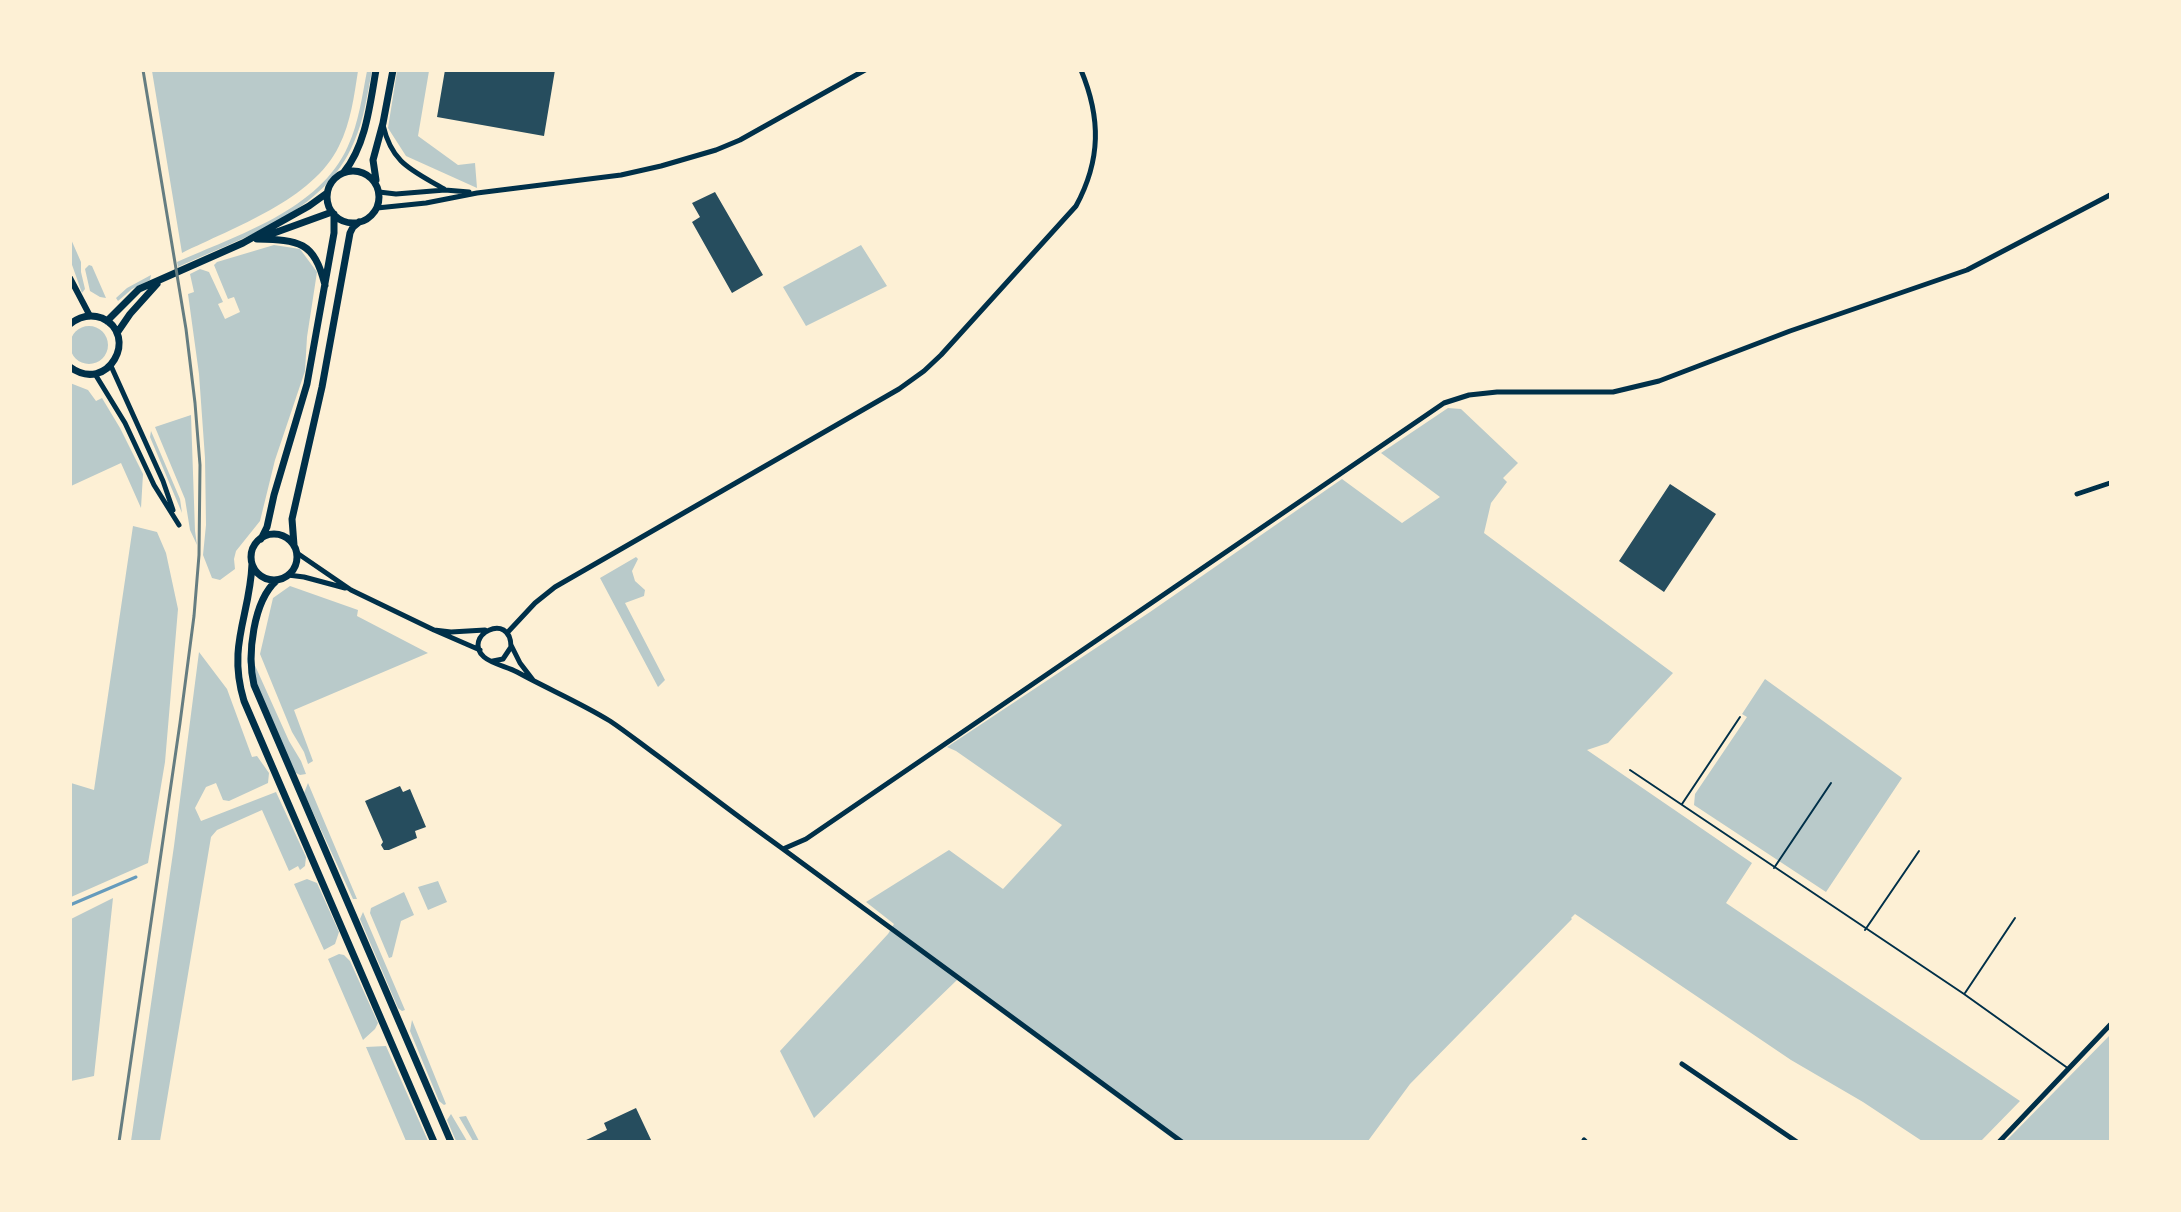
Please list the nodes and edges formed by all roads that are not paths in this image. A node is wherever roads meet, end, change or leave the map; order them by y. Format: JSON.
{"nodes":[{"id":1,"x":376,"y":70,"type":"edge"},
{"id":2,"x":393,"y":70,"type":"edge"},
{"id":3,"x":865,"y":70,"type":"edge"},
{"id":4,"x":1081,"y":70,"type":"edge"},
{"id":5,"x":383,"y":123,"type":"junction"},
{"id":6,"x":344,"y":172,"type":"junction"},
{"id":7,"x":379,"y":190,"type":"junction"},
{"id":8,"x":445,"y":190,"type":"junction"},
{"id":9,"x":327,"y":193,"type":"junction"},
{"id":10,"x":477,"y":193,"type":"junction"},
{"id":11,"x":2110,"y":195,"type":"edge"},
{"id":12,"x":377,"y":208,"type":"junction"},
{"id":13,"x":333,"y":213,"type":"junction"},
{"id":14,"x":359,"y":222,"type":"junction"},
{"id":15,"x":257,"y":239,"type":"junction"},
{"id":16,"x":243,"y":243,"type":"junction"},
{"id":17,"x":70,"y":278,"type":"edge"},
{"id":18,"x":158,"y":283,"type":"junction"},
{"id":19,"x":326,"y":289,"type":"junction"},
{"id":20,"x":90,"y":316,"type":"junction"},
{"id":21,"x":71,"y":320,"type":"edge"},
{"id":22,"x":107,"y":321,"type":"junction"},
{"id":23,"x":117,"y":333,"type":"junction"},
{"id":24,"x":111,"y":366,"type":"junction"},
{"id":25,"x":70,"y":367,"type":"edge"},
{"id":26,"x":95,"y":374,"type":"junction"},
{"id":27,"x":2110,"y":483,"type":"edge"},
{"id":28,"x":2077,"y":494,"type":"dead end"},
{"id":29,"x":175,"y":519,"type":"junction"},
{"id":30,"x":178,"y":525,"type":"dead end"},
{"id":31,"x":261,"y":539,"type":"junction"},
{"id":32,"x":294,"y":545,"type":"junction"},
{"id":33,"x":297,"y":553,"type":"junction"},
{"id":34,"x":252,"y":564,"type":"junction"},
{"id":35,"x":288,"y":575,"type":"junction"},
{"id":36,"x":277,"y":580,"type":"junction"},
{"id":37,"x":351,"y":590,"type":"junction"},
{"id":38,"x":434,"y":630,"type":"junction"},
{"id":39,"x":487,"y":630,"type":"junction"},
{"id":40,"x":507,"y":633,"type":"junction"},
{"id":41,"x":511,"y":645,"type":"junction"},
{"id":42,"x":480,"y":650,"type":"junction"},
{"id":43,"x":493,"y":661,"type":"junction"},
{"id":44,"x":534,"y":681,"type":"junction"},
{"id":45,"x":1740,"y":717,"type":"dead end"},
{"id":46,"x":1630,"y":770,"type":"dead end"},
{"id":47,"x":1831,"y":783,"type":"dead end"},
{"id":48,"x":1681,"y":805,"type":"junction"},
{"id":49,"x":783,"y":849,"type":"junction"},
{"id":50,"x":1919,"y":851,"type":"dead end"},
{"id":51,"x":1774,"y":868,"type":"junction"},
{"id":52,"x":2014,"y":918,"type":"dead end"},
{"id":53,"x":1866,"y":930,"type":"junction"},
{"id":54,"x":1964,"y":994,"type":"junction"},
{"id":55,"x":2110,"y":1025,"type":"edge"},
{"id":56,"x":1682,"y":1064,"type":"dead end"},
{"id":57,"x":2069,"y":1069,"type":"junction"},
{"id":58,"x":434,"y":1142,"type":"edge"},
{"id":59,"x":451,"y":1142,"type":"edge"},
{"id":60,"x":1182,"y":1142,"type":"edge"},
{"id":61,"x":1797,"y":1142,"type":"edge"},
{"id":62,"x":1999,"y":1142,"type":"edge"}],
"edges":[{"from":1,"to":6,"type":"main road"},
{"from":2,"to":5,"type":"main road"},
{"from":3,"to":10,"type":"street"},
{"from":4,"to":40,"type":"street"},
{"from":5,"to":7,"type":"main road"},
{"from":5,"to":8,"type":"street"},
{"from":6,"to":7,"type":"main road"},
{"from":6,"to":9,"type":"main road"},
{"from":7,"to":8,"type":"street"},
{"from":7,"to":12,"type":"main road"},
{"from":8,"to":10,"type":"street"},
{"from":9,"to":13,"type":"main road"},
{"from":9,"to":16,"type":"main road"},
{"from":10,"to":12,"type":"street"},
{"from":11,"to":49,"type":"street"},
{"from":12,"to":14,"type":"main road"},
{"from":13,"to":14,"type":"main road"},
{"from":13,"to":15,"type":"main road"},
{"from":13,"to":19,"type":"main road"},
{"from":14,"to":32,"type":"main road"},
{"from":15,"to":16,"type":"main road"},
{"from":15,"to":19,"type":"main road"},
{"from":16,"to":18,"type":"main road"},
{"from":17,"to":20,"type":"street"},
{"from":18,"to":22,"type":"main road"},
{"from":18,"to":23,"type":"main road"},
{"from":19,"to":31,"type":"main road"},
{"from":20,"to":21,"type":"main road"},
{"from":20,"to":22,"type":"main road"},
{"from":22,"to":23,"type":"main road"},
{"from":23,"to":24,"type":"main road"},
{"from":24,"to":26,"type":"main road"},
{"from":24,"to":29,"type":"street"},
{"from":25,"to":26,"type":"main road"},
{"from":26,"to":29,"type":"street"},
{"from":27,"to":28,"type":"street"},
{"from":29,"to":30,"type":"street"},
{"from":31,"to":32,"type":"main road"},
{"from":31,"to":34,"type":"main road"},
{"from":32,"to":33,"type":"main road"},
{"from":33,"to":35,"type":"main road"},
{"from":33,"to":37,"type":"street"},
{"from":34,"to":36,"type":"main road"},
{"from":34,"to":58,"type":"main road"},
{"from":35,"to":36,"type":"main road"},
{"from":35,"to":37,"type":"street"},
{"from":36,"to":59,"type":"main road"},
{"from":37,"to":38,"type":"street"},
{"from":38,"to":39,"type":"street"},
{"from":38,"to":42,"type":"street"},
{"from":39,"to":40,"type":"street"},
{"from":39,"to":42,"type":"street"},
{"from":40,"to":41,"type":"street"},
{"from":41,"to":43,"type":"street"},
{"from":41,"to":44,"type":"street"},
{"from":42,"to":43,"type":"street"},
{"from":43,"to":44,"type":"street"},
{"from":44,"to":49,"type":"street"},
{"from":45,"to":48,"type":"lane"},
{"from":46,"to":48,"type":"lane"},
{"from":47,"to":51,"type":"lane"},
{"from":48,"to":51,"type":"lane"},
{"from":49,"to":60,"type":"street"},
{"from":50,"to":53,"type":"lane"},
{"from":51,"to":53,"type":"lane"},
{"from":52,"to":54,"type":"lane"},
{"from":53,"to":54,"type":"lane"},
{"from":54,"to":57,"type":"lane"},
{"from":55,"to":57,"type":"street"},
{"from":56,"to":61,"type":"street"},
{"from":57,"to":62,"type":"street"}]}
